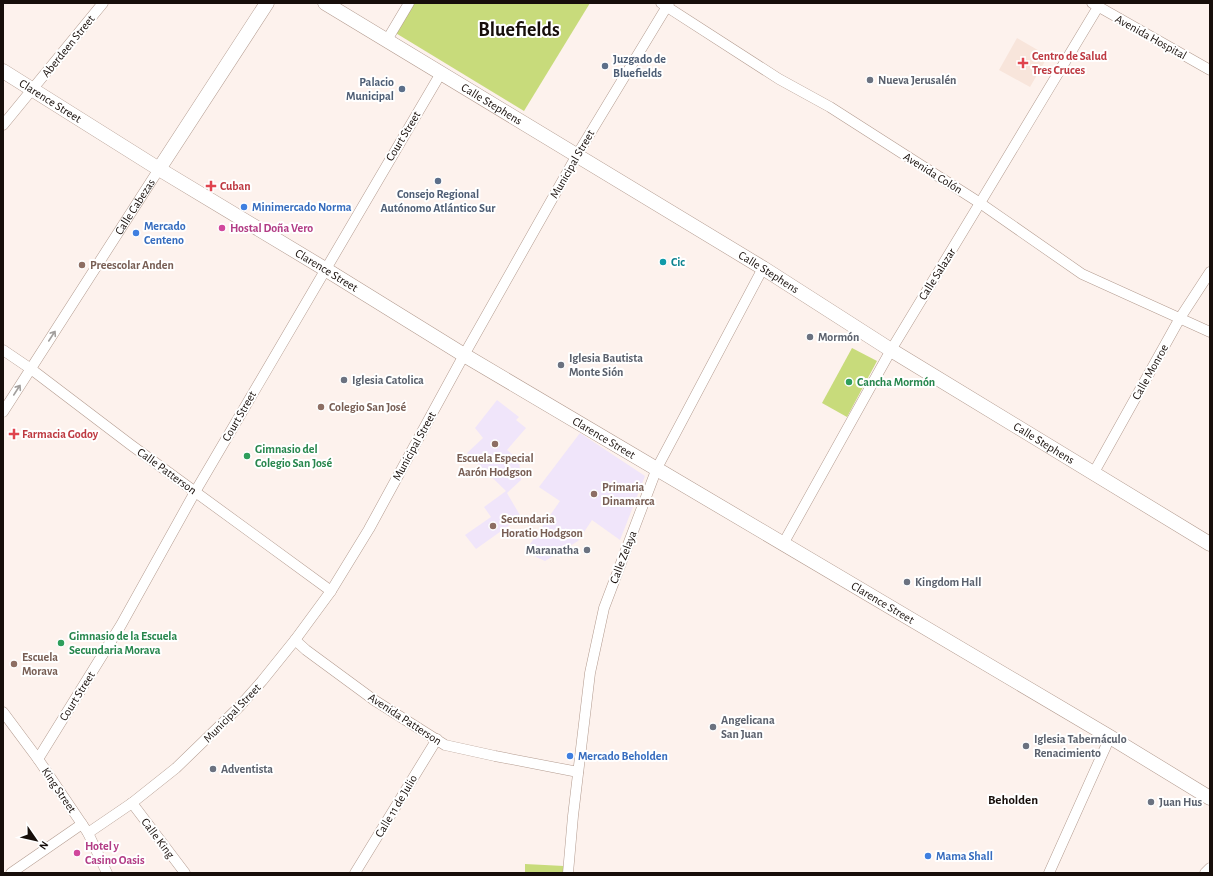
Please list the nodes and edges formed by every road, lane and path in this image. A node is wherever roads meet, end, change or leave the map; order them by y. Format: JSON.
{"nodes":[{"id":1,"x":103,"y":3,"type":"edge"},
{"id":2,"x":267,"y":3,"type":"edge"},
{"id":3,"x":325,"y":3,"type":"edge"},
{"id":4,"x":409,"y":3,"type":"edge"},
{"id":5,"x":666,"y":4,"type":"edge"},
{"id":6,"x":1095,"y":5,"type":"edge"},
{"id":7,"x":387,"y":40,"type":"junction"},
{"id":8,"x":1210,"y":70,"type":"edge"},
{"id":9,"x":3,"y":71,"type":"edge"},
{"id":10,"x":441,"y":73,"type":"junction"},
{"id":11,"x":33,"y":89,"type":"junction"},
{"id":12,"x":3,"y":125,"type":"edge"},
{"id":13,"x":577,"y":155,"type":"junction"},
{"id":14,"x":159,"y":169,"type":"junction"},
{"id":15,"x":980,"y":203,"type":"junction"},
{"id":16,"x":763,"y":268,"type":"junction"},
{"id":17,"x":325,"y":269,"type":"junction"},
{"id":18,"x":1210,"y":272,"type":"edge"},
{"id":19,"x":1180,"y":318,"type":"junction"},
{"id":20,"x":1210,"y":332,"type":"edge"},
{"id":21,"x":3,"y":350,"type":"edge"},
{"id":22,"x":891,"y":350,"type":"junction"},
{"id":23,"x":464,"y":355,"type":"junction"},
{"id":24,"x":31,"y":369,"type":"junction"},
{"id":25,"x":3,"y":412,"type":"edge"},
{"id":26,"x":657,"y":468,"type":"junction"},
{"id":27,"x":1093,"y":474,"type":"junction"},
{"id":28,"x":195,"y":492,"type":"junction"},
{"id":29,"x":783,"y":544,"type":"junction"},
{"id":30,"x":1210,"y":544,"type":"edge"},
{"id":31,"x":331,"y":591,"type":"junction"},
{"id":32,"x":295,"y":640,"type":"junction"},
{"id":33,"x":3,"y":712,"type":"edge"},
{"id":34,"x":1110,"y":736,"type":"junction"},
{"id":35,"x":437,"y":739,"type":"junction"},
{"id":36,"x":38,"y":759,"type":"junction"},
{"id":37,"x":578,"y":772,"type":"junction"},
{"id":38,"x":1210,"y":798,"type":"edge"},
{"id":39,"x":132,"y":802,"type":"junction"},
{"id":40,"x":82,"y":824,"type":"junction"},
{"id":41,"x":88,"y":833,"type":"junction"},
{"id":42,"x":1210,"y":868,"type":"edge"},
{"id":43,"x":11,"y":873,"type":"edge"},
{"id":44,"x":107,"y":873,"type":"edge"},
{"id":45,"x":185,"y":873,"type":"edge"},
{"id":46,"x":355,"y":873,"type":"edge"},
{"id":47,"x":568,"y":873,"type":"edge"},
{"id":48,"x":1049,"y":873,"type":"edge"},
{"id":49,"x":1206,"y":873,"type":"edge"}],
"edges":[{"from":1,"to":11,"type":"street","name":"Aberdeen Street"},
{"from":2,"to":14,"type":"street","name":"Calle Cabezas"},
{"from":3,"to":7,"type":"street","name":"Calle Stephens"},
{"from":4,"to":7,"type":"street"},
{"from":5,"to":13,"type":"street","name":"Municipal Street"},
{"from":5,"to":15,"type":"street","name":"Avenida Colón"},
{"from":6,"to":8,"type":"street","name":"Avenida Hospital"},
{"from":6,"to":15,"type":"street","name":"Calle Salazar"},
{"from":7,"to":10,"type":"street","name":"Calle Stephens"},
{"from":9,"to":11,"type":"street","name":"Clarence Street"},
{"from":10,"to":13,"type":"street","name":"Calle Stephens"},
{"from":10,"to":17,"type":"street","name":"Court Street"},
{"from":11,"to":12,"type":"street","name":"Aberdeen Street"},
{"from":11,"to":14,"type":"street","name":"Clarence Street"},
{"from":13,"to":16,"type":"street","name":"Calle Stephens"},
{"from":13,"to":23,"type":"street","name":"Municipal Street"},
{"from":14,"to":17,"type":"street","name":"Clarence Street"},
{"from":24,"to":14,"type":"street","name":"Calle Cabezas","one_way":true},
{"from":15,"to":19,"type":"street","name":"Avenida Colón"},
{"from":15,"to":22,"type":"street","name":"Calle Salazar"},
{"from":16,"to":22,"type":"street","name":"Calle Stephens"},
{"from":16,"to":26,"type":"street","name":"Calle Zelaya"},
{"from":17,"to":23,"type":"street","name":"Clarence Street"},
{"from":17,"to":28,"type":"street","name":"Court Street"},
{"from":18,"to":19,"type":"street","name":"Calle Monroe"},
{"from":19,"to":20,"type":"street","name":"Avenida Colón"},
{"from":19,"to":27,"type":"street","name":"Calle Monroe"},
{"from":21,"to":24,"type":"street","name":"Calle Patterson"},
{"from":22,"to":27,"type":"street","name":"Calle Stephens"},
{"from":22,"to":29,"type":"street","name":"Calle Salazar"},
{"from":23,"to":26,"type":"street","name":"Clarence Street"},
{"from":23,"to":31,"type":"street","name":"Municipal Street"},
{"from":25,"to":24,"type":"street","name":"Calle Cabezas","one_way":true},
{"from":24,"to":28,"type":"street","name":"Calle Patterson"},
{"from":26,"to":29,"type":"street","name":"Clarence Street"},
{"from":26,"to":37,"type":"street","name":"Calle Zelaya"},
{"from":27,"to":30,"type":"street","name":"Calle Stephens"},
{"from":28,"to":31,"type":"street","name":"Calle Patterson"},
{"from":28,"to":36,"type":"street","name":"Court Street"},
{"from":29,"to":34,"type":"street","name":"Clarence Street"},
{"from":31,"to":32,"type":"street","name":"Municipal Street"},
{"from":32,"to":35,"type":"street","name":"Avenida Patterson"},
{"from":32,"to":39,"type":"street","name":"Municipal Street"},
{"from":33,"to":36,"type":"street","name":"King Street"},
{"from":34,"to":38,"type":"street","name":"Clarence Street"},
{"from":34,"to":48,"type":"street"},
{"from":35,"to":37,"type":"street","name":"Avenida Patterson"},
{"from":35,"to":46,"type":"street","name":"Calle 11 de Julio"},
{"from":36,"to":40,"type":"street","name":"King Street"},
{"from":37,"to":47,"type":"street","name":"Calle Zelaya"},
{"from":39,"to":41,"type":"street","name":"Municipal Street"},
{"from":39,"to":45,"type":"street","name":"Calle King"},
{"from":40,"to":41,"type":"street","name":"King Street"},
{"from":40,"to":43,"type":"street"},
{"from":41,"to":44,"type":"street","name":"King Street"},
{"from":42,"to":49,"type":"street"}]}
